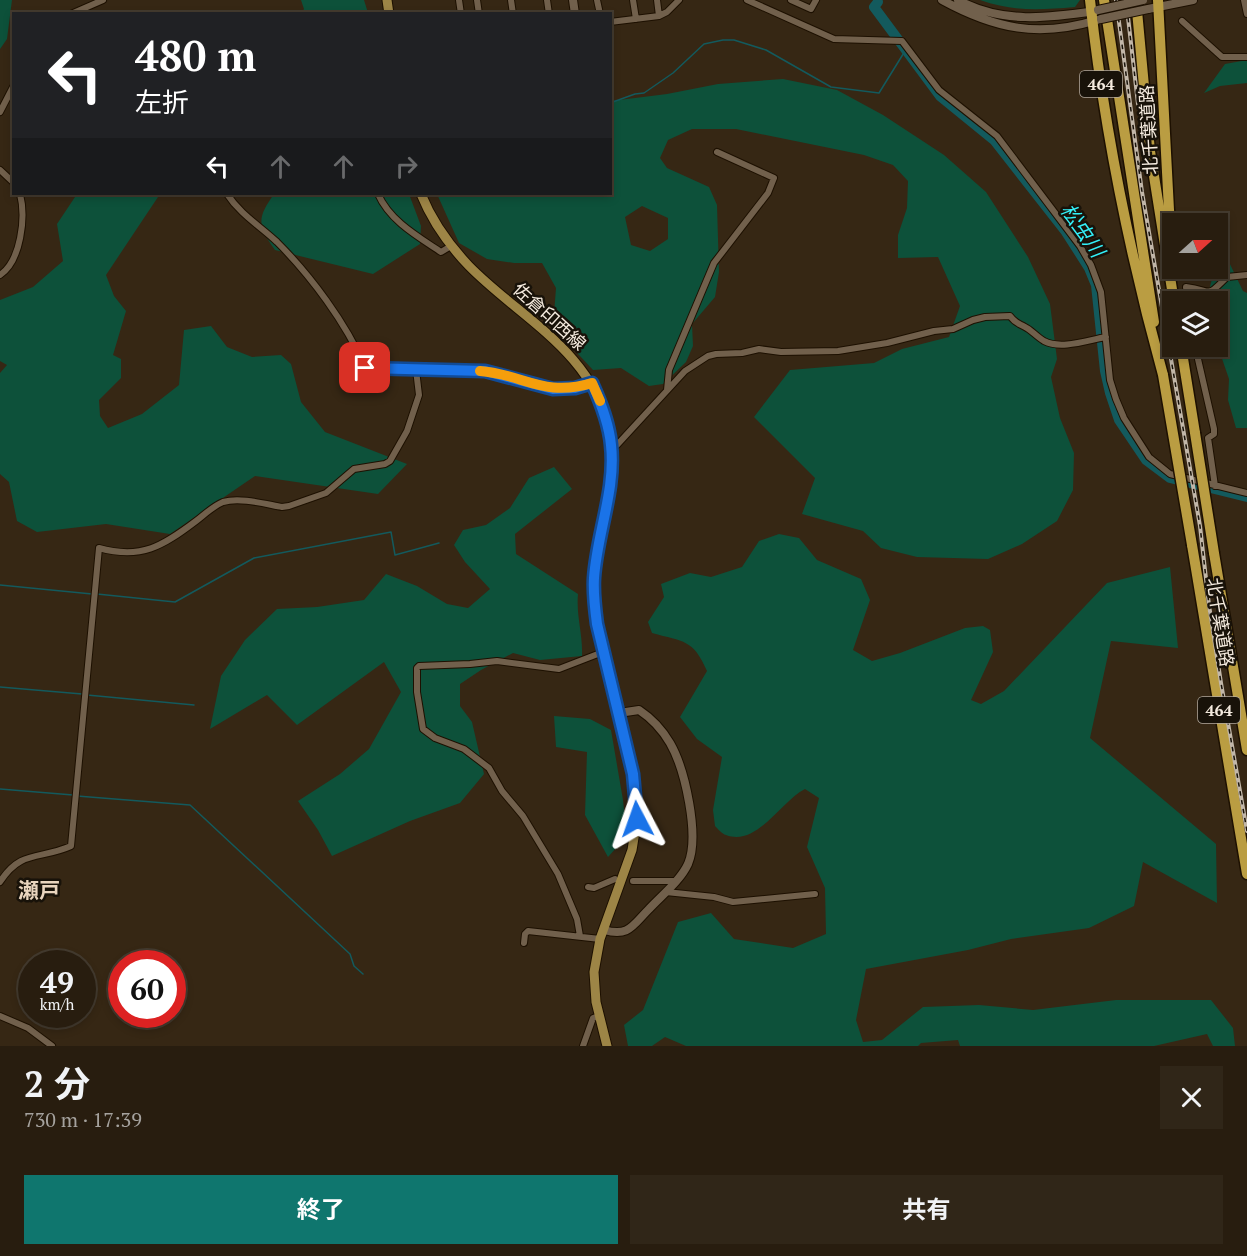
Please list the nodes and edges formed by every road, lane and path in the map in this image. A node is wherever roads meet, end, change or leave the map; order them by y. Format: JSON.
{"nodes":[{"id":1,"x":103,"y":0,"type":"edge"},
{"id":2,"x":633,"y":0,"type":"edge"},
{"id":3,"x":657,"y":0,"type":"edge"},
{"id":4,"x":679,"y":0,"type":"edge"},
{"id":5,"x":747,"y":0,"type":"edge"},
{"id":6,"x":791,"y":0,"type":"edge"},
{"id":7,"x":816,"y":0,"type":"edge"},
{"id":8,"x":942,"y":0,"type":"edge"},
{"id":9,"x":958,"y":0,"type":"edge"},
{"id":10,"x":1136,"y":0,"type":"edge"},
{"id":11,"x":1143,"y":0,"type":"edge"},
{"id":12,"x":1193,"y":0,"type":"edge"},
{"id":13,"x":1244,"y":0,"type":"edge"},
{"id":14,"x":1155,"y":6,"type":"edge"},
{"id":15,"x":1096,"y":10,"type":"edge"},
{"id":16,"x":76,"y":12,"type":"edge"},
{"id":17,"x":1247,"y":14,"type":"edge"},
{"id":18,"x":659,"y":15,"type":"junction"},
{"id":19,"x":636,"y":19,"type":"junction"},
{"id":20,"x":1182,"y":21,"type":"dead end"},
{"id":21,"x":612,"y":22,"type":"edge"},
{"id":22,"x":1247,"y":57,"type":"edge"},
{"id":23,"x":12,"y":87,"type":"edge"},
{"id":24,"x":0,"y":112,"type":"edge"},
{"id":25,"x":717,"y":152,"type":"dead end"},
{"id":26,"x":0,"y":170,"type":"edge"},
{"id":27,"x":12,"y":181,"type":"edge"},
{"id":28,"x":20,"y":195,"type":"edge"},
{"id":29,"x":228,"y":195,"type":"edge"},
{"id":30,"x":379,"y":195,"type":"edge"},
{"id":31,"x":422,"y":195,"type":"edge"},
{"id":32,"x":1164,"y":213,"type":"joint"},
{"id":33,"x":451,"y":246,"type":"junction"},
{"id":34,"x":0,"y":275,"type":"edge"},
{"id":35,"x":1247,"y":275,"type":"edge"},
{"id":36,"x":1187,"y":291,"type":"edge"},
{"id":37,"x":1202,"y":291,"type":"edge"},
{"id":38,"x":1215,"y":291,"type":"edge"},
{"id":39,"x":1106,"y":337,"type":"junction"},
{"id":40,"x":1184,"y":357,"type":"edge"},
{"id":41,"x":1198,"y":357,"type":"edge"},
{"id":42,"x":416,"y":370,"type":"junction"},
{"id":43,"x":1163,"y":375,"type":"junction"},
{"id":44,"x":592,"y":383,"type":"junction"},
{"id":45,"x":666,"y":391,"type":"junction"},
{"id":46,"x":612,"y":447,"type":"junction"},
{"id":47,"x":1215,"y":486,"type":"junction"},
{"id":48,"x":1247,"y":493,"type":"edge"},
{"id":49,"x":603,"y":652,"type":"junction"},
{"id":50,"x":619,"y":713,"type":"junction"},
{"id":51,"x":1247,"y":750,"type":"edge"},
{"id":52,"x":1247,"y":874,"type":"edge"},
{"id":53,"x":615,"y":879,"type":"dead end"},
{"id":54,"x":633,"y":881,"type":"dead end"},
{"id":55,"x":676,"y":881,"type":"junction"},
{"id":56,"x":0,"y":882,"type":"edge"},
{"id":57,"x":588,"y":887,"type":"dead end"},
{"id":58,"x":666,"y":892,"type":"junction"},
{"id":59,"x":815,"y":894,"type":"dead end"},
{"id":60,"x":602,"y":934,"type":"junction"},
{"id":61,"x":580,"y":936,"type":"junction"},
{"id":62,"x":524,"y":943,"type":"dead end"},
{"id":63,"x":0,"y":1016,"type":"edge"},
{"id":64,"x":599,"y":1016,"type":"junction"},
{"id":65,"x":52,"y":1046,"type":"edge"},
{"id":66,"x":583,"y":1046,"type":"edge"},
{"id":67,"x":607,"y":1046,"type":"edge"}],
"edges":[{"from":1,"to":16,"type":"street"},
{"from":2,"to":19,"type":"street"},
{"from":3,"to":18,"type":"street"},
{"from":4,"to":18,"type":"street"},
{"from":5,"to":39,"type":"street"},
{"from":6,"to":7,"type":"street"},
{"from":8,"to":15,"type":"street"},
{"from":9,"to":15,"type":"street"},
{"from":10,"to":32,"type":"highway","name":"北千葉道路","number":"464"},
{"from":11,"to":15,"type":"street","bridge":true},
{"from":12,"to":14,"type":"street"},
{"from":13,"to":17,"type":"street"},
{"from":14,"to":15,"type":"street","bridge":true},
{"from":14,"to":32,"type":"highway","name":"北千葉道路","number":"464"},
{"from":15,"to":43,"type":"highway","name":"北千葉道路","number":"464"},
{"from":15,"to":43,"type":"highway","name":"北千葉道路","number":"464"},
{"from":18,"to":19,"type":"street"},
{"from":19,"to":21,"type":"street"},
{"from":20,"to":22,"type":"street"},
{"from":23,"to":24,"type":"street"},
{"from":25,"to":45,"type":"street"},
{"from":26,"to":27,"type":"street"},
{"from":28,"to":34,"type":"street"},
{"from":29,"to":42,"type":"street"},
{"from":30,"to":33,"type":"street"},
{"from":31,"to":33,"type":"main road","name":"佐倉印西線"},
{"from":33,"to":44,"type":"main road","name":"佐倉印西線"},
{"from":35,"to":38,"type":"street"},
{"from":36,"to":37,"type":"street"},
{"from":39,"to":45,"type":"street"},
{"from":39,"to":47,"type":"street"},
{"from":40,"to":51,"type":"highway","name":"北千葉道路","number":"464","bridge":true},
{"from":41,"to":47,"type":"street"},
{"from":42,"to":44,"type":"street"},
{"from":42,"to":56,"type":"street"},
{"from":43,"to":52,"type":"highway","name":"北千葉道路","number":"464","bridge":true},
{"from":44,"to":46,"type":"main road","name":"佐倉印西線"},
{"from":45,"to":46,"type":"street"},
{"from":46,"to":49,"type":"main road","name":"佐倉印西線"},
{"from":47,"to":48,"type":"street"},
{"from":49,"to":50,"type":"main road","name":"佐倉印西線"},
{"from":49,"to":61,"type":"street"},
{"from":50,"to":55,"type":"street"},
{"from":50,"to":60,"type":"main road","name":"佐倉印西線"},
{"from":53,"to":57,"type":"street"},
{"from":54,"to":55,"type":"street"},
{"from":55,"to":58,"type":"street"},
{"from":58,"to":59,"type":"street"},
{"from":58,"to":60,"type":"street"},
{"from":60,"to":61,"type":"street"},
{"from":60,"to":64,"type":"main road","name":"佐倉印西線"},
{"from":61,"to":62,"type":"street"},
{"from":63,"to":65,"type":"street"},
{"from":64,"to":66,"type":"street"},
{"from":64,"to":67,"type":"main road","name":"佐倉印西線"}]}
